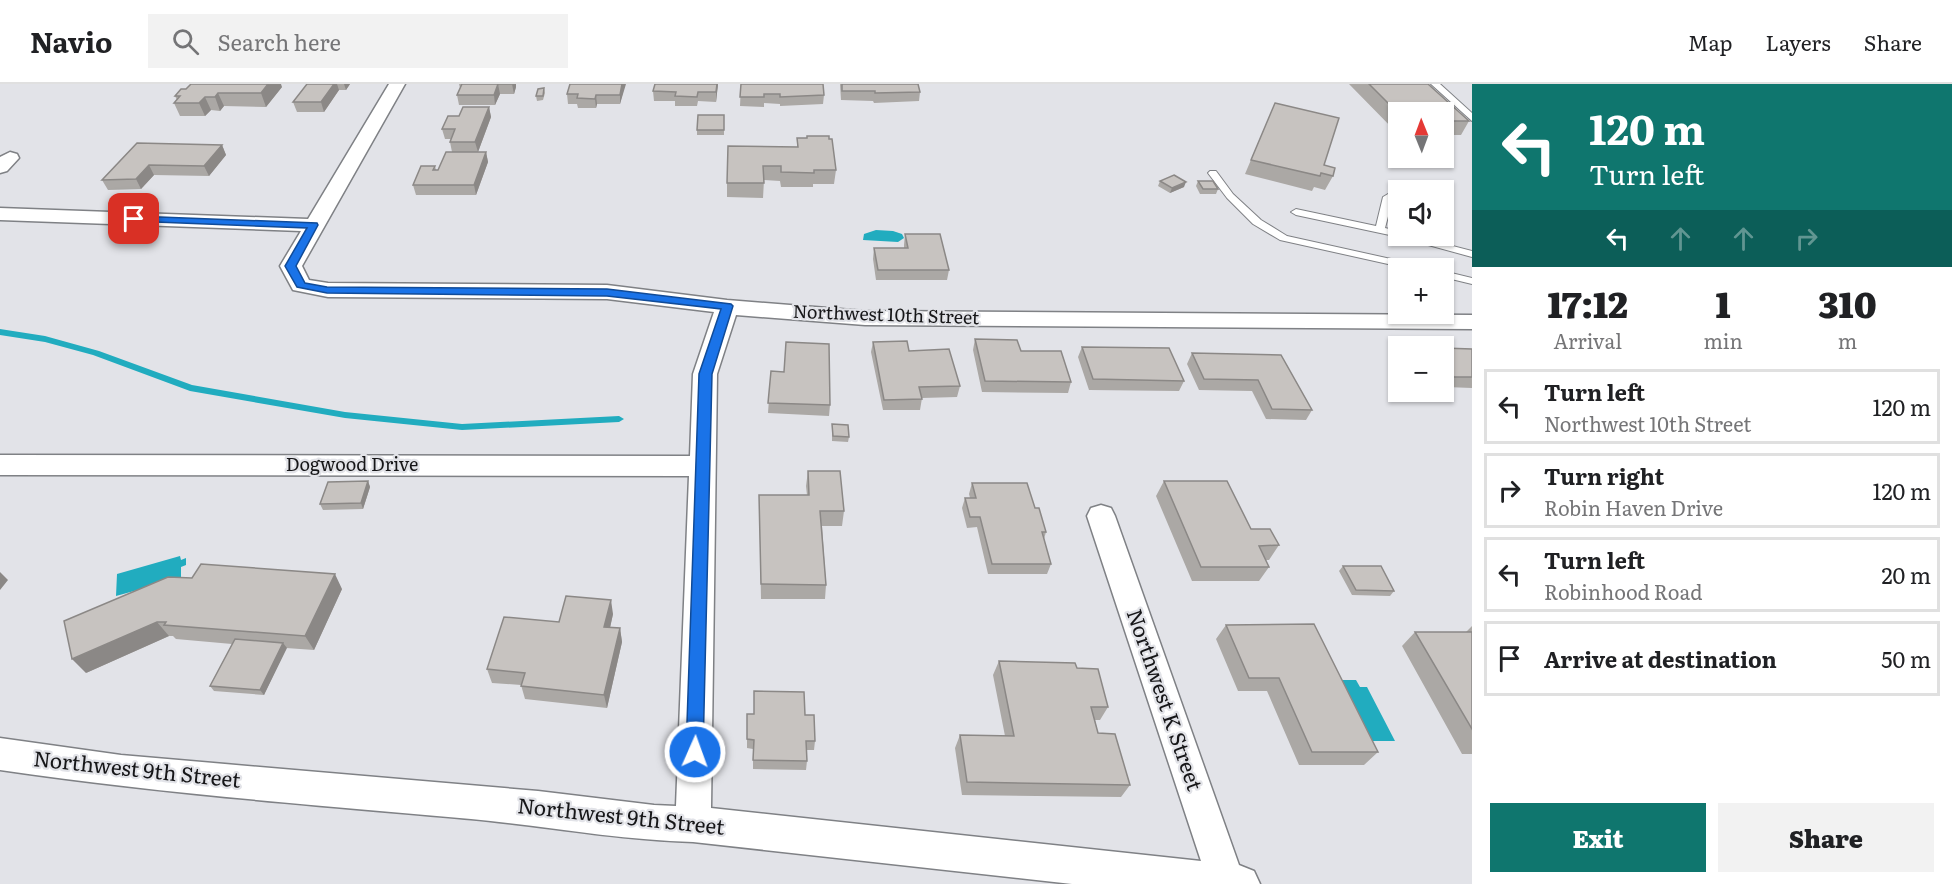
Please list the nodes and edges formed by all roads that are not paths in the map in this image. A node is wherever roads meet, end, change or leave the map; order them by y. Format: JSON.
{"nodes":[{"id":1,"x":397,"y":84,"type":"edge"},
{"id":2,"x":1435,"y":84,"type":"edge"},
{"id":3,"x":1472,"y":118,"type":"edge"},
{"id":4,"x":1213,"y":173,"type":"dead end"},
{"id":5,"x":1388,"y":197,"type":"dead end"},
{"id":6,"x":1296,"y":212,"type":"dead end"},
{"id":7,"x":0,"y":214,"type":"edge"},
{"id":8,"x":313,"y":225,"type":"junction"},
{"id":9,"x":1380,"y":230,"type":"junction"},
{"id":10,"x":1388,"y":232,"type":"edge"},
{"id":11,"x":1442,"y":246,"type":"edge"},
{"id":12,"x":1472,"y":254,"type":"edge"},
{"id":13,"x":1388,"y":261,"type":"edge"},
{"id":14,"x":1454,"y":277,"type":"edge"},
{"id":15,"x":1472,"y":281,"type":"edge"},
{"id":16,"x":727,"y":306,"type":"junction"},
{"id":17,"x":1472,"y":322,"type":"edge"},
{"id":18,"x":0,"y":465,"type":"edge"},
{"id":19,"x":703,"y":466,"type":"junction"},
{"id":20,"x":1101,"y":516,"type":"dead end"},
{"id":21,"x":0,"y":754,"type":"edge"},
{"id":22,"x":693,"y":824,"type":"junction"},
{"id":23,"x":1234,"y":883,"type":"edge"}],
"edges":[{"from":1,"to":8,"type":"street"},
{"from":2,"to":3,"type":"lane"},
{"from":4,"to":13,"type":"lane"},
{"from":5,"to":9,"type":"lane"},
{"from":6,"to":9,"type":"lane"},
{"from":7,"to":8,"type":"street"},
{"from":8,"to":16,"type":"street","name":"Northwest 10th Street"},
{"from":9,"to":10,"type":"lane"},
{"from":11,"to":12,"type":"lane"},
{"from":14,"to":15,"type":"lane"},
{"from":16,"to":17,"type":"street","name":"Northwest 10th Street"},
{"from":16,"to":19,"type":"street"},
{"from":18,"to":19,"type":"street","name":"Dogwood Drive"},
{"from":19,"to":22,"type":"street"},
{"from":20,"to":23,"type":"street","name":"Northwest K Street"},
{"from":21,"to":22,"type":"street","name":"Northwest 9th Street"},
{"from":22,"to":23,"type":"street","name":"Northwest 9th Street"}]}
